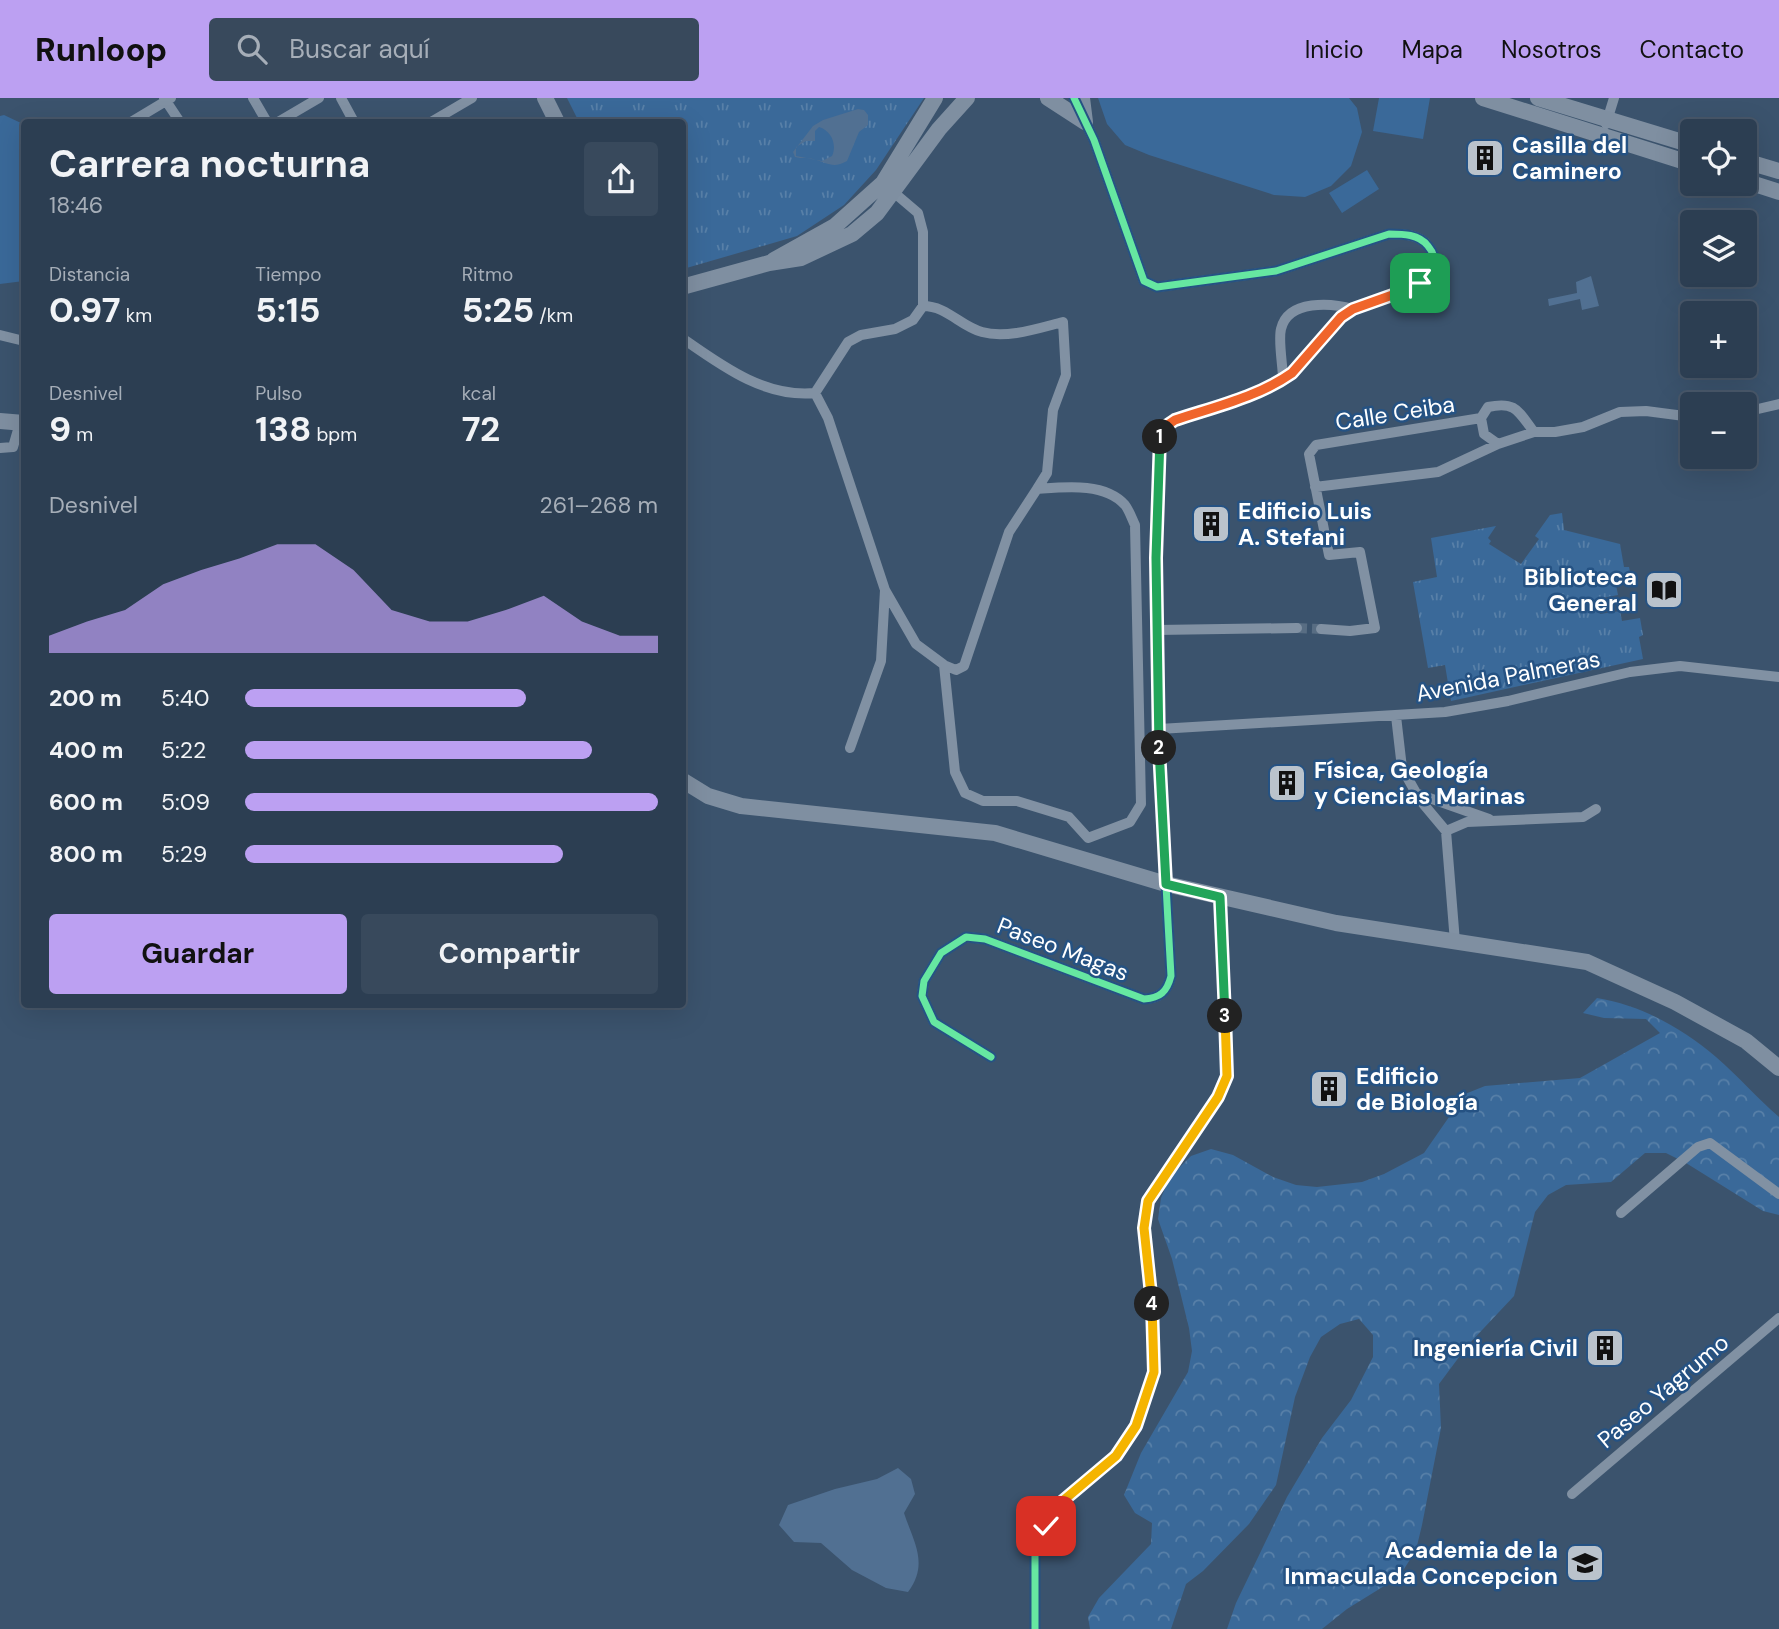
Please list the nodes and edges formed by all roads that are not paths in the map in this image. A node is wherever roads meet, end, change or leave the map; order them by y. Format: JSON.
{"nodes":[{"id":1,"x":253,"y":98,"type":"edge"},
{"id":2,"x":319,"y":98,"type":"edge"},
{"id":3,"x":341,"y":98,"type":"edge"},
{"id":4,"x":472,"y":98,"type":"edge"},
{"id":5,"x":545,"y":98,"type":"edge"},
{"id":6,"x":935,"y":98,"type":"edge"},
{"id":7,"x":978,"y":98,"type":"edge"},
{"id":8,"x":1048,"y":98,"type":"edge"},
{"id":9,"x":1060,"y":98,"type":"edge"},
{"id":10,"x":1074,"y":98,"type":"edge"},
{"id":11,"x":1082,"y":98,"type":"edge"},
{"id":12,"x":1483,"y":98,"type":"edge"},
{"id":13,"x":1538,"y":98,"type":"edge"},
{"id":14,"x":1614,"y":98,"type":"edge"},
{"id":15,"x":167,"y":99,"type":"edge"},
{"id":16,"x":962,"y":103,"type":"edge"},
{"id":17,"x":136,"y":119,"type":"edge"},
{"id":18,"x":178,"y":119,"type":"edge"},
{"id":19,"x":265,"y":119,"type":"edge"},
{"id":20,"x":283,"y":119,"type":"edge"},
{"id":21,"x":352,"y":119,"type":"edge"},
{"id":22,"x":436,"y":119,"type":"edge"},
{"id":23,"x":556,"y":119,"type":"edge"},
{"id":24,"x":1607,"y":120,"type":"junction"},
{"id":25,"x":1085,"y":122,"type":"junction"},
{"id":26,"x":1603,"y":138,"type":"junction"},
{"id":27,"x":1680,"y":141,"type":"edge"},
{"id":28,"x":1680,"y":160,"type":"edge"},
{"id":29,"x":1757,"y":165,"type":"edge"},
{"id":30,"x":1779,"y":171,"type":"edge"},
{"id":31,"x":1757,"y":181,"type":"edge"},
{"id":32,"x":1757,"y":185,"type":"edge"},
{"id":33,"x":1762,"y":187,"type":"junction"},
{"id":34,"x":888,"y":188,"type":"junction"},
{"id":35,"x":1779,"y":192,"type":"edge"},
{"id":36,"x":686,"y":284,"type":"edge"},
{"id":37,"x":923,"y":306,"type":"junction"},
{"id":38,"x":1353,"y":309,"type":"junction"},
{"id":39,"x":0,"y":335,"type":"edge"},
{"id":40,"x":21,"y":340,"type":"edge"},
{"id":41,"x":686,"y":341,"type":"edge"},
{"id":42,"x":1283,"y":379,"type":"junction"},
{"id":43,"x":815,"y":393,"type":"junction"},
{"id":44,"x":1779,"y":404,"type":"edge"},
{"id":45,"x":1757,"y":409,"type":"edge"},
{"id":46,"x":1680,"y":415,"type":"edge"},
{"id":47,"x":1482,"y":418,"type":"junction"},
{"id":48,"x":0,"y":421,"type":"edge"},
{"id":49,"x":21,"y":423,"type":"edge"},
{"id":50,"x":21,"y":426,"type":"edge"},
{"id":51,"x":1534,"y":432,"type":"junction"},
{"id":52,"x":1498,"y":444,"type":"junction"},
{"id":53,"x":0,"y":448,"type":"edge"},
{"id":54,"x":1315,"y":487,"type":"junction"},
{"id":55,"x":1037,"y":489,"type":"junction"},
{"id":56,"x":885,"y":590,"type":"junction"},
{"id":57,"x":1297,"y":628,"type":"tunnel mouth"},
{"id":58,"x":1321,"y":629,"type":"tunnel mouth"},
{"id":59,"x":1157,"y":630,"type":"junction"},
{"id":60,"x":944,"y":665,"type":"junction"},
{"id":61,"x":1779,"y":677,"type":"edge"},
{"id":62,"x":1396,"y":716,"type":"junction"},
{"id":63,"x":1158,"y":729,"type":"junction"},
{"id":64,"x":850,"y":748,"type":"dead end"},
{"id":65,"x":686,"y":782,"type":"edge"},
{"id":66,"x":1418,"y":794,"type":"junction"},
{"id":67,"x":1595,"y":809,"type":"dead end"},
{"id":68,"x":1493,"y":820,"type":"junction"},
{"id":69,"x":1446,"y":831,"type":"junction"},
{"id":70,"x":1166,"y":884,"type":"junction"},
{"id":71,"x":1220,"y":897,"type":"junction"},
{"id":72,"x":1455,"y":942,"type":"junction"},
{"id":73,"x":991,"y":1057,"type":"dead end"},
{"id":74,"x":1777,"y":1066,"type":"edge"},
{"id":75,"x":1779,"y":1194,"type":"edge"},
{"id":76,"x":1621,"y":1213,"type":"dead end"},
{"id":77,"x":1779,"y":1318,"type":"edge"},
{"id":78,"x":1572,"y":1494,"type":"dead end"},
{"id":79,"x":1035,"y":1629,"type":"edge"}],
"edges":[{"from":1,"to":19,"type":"street"},
{"from":2,"to":20,"type":"street"},
{"from":3,"to":21,"type":"street"},
{"from":4,"to":22,"type":"street"},
{"from":5,"to":23,"type":"main road"},
{"from":6,"to":34,"type":"main road"},
{"from":7,"to":16,"type":"main road"},
{"from":8,"to":25,"type":"main road"},
{"from":9,"to":25,"type":"street"},
{"from":10,"to":25,"type":"street"},
{"from":11,"to":25,"type":"main road"},
{"from":12,"to":26,"type":"main road"},
{"from":13,"to":24,"type":"main road"},
{"from":14,"to":24,"type":"street"},
{"from":15,"to":17,"type":"street"},
{"from":15,"to":18,"type":"street"},
{"from":16,"to":34,"type":"main road"},
{"from":24,"to":26,"type":"street"},
{"from":24,"to":27,"type":"main road"},
{"from":25,"to":38,"type":"street"},
{"from":26,"to":28,"type":"main road"},
{"from":29,"to":30,"type":"main road"},
{"from":31,"to":33,"type":"main road"},
{"from":32,"to":33,"type":"main road"},
{"from":33,"to":35,"type":"main road"},
{"from":34,"to":36,"type":"main road"},
{"from":34,"to":37,"type":"street"},
{"from":37,"to":43,"type":"street"},
{"from":37,"to":55,"type":"street"},
{"from":38,"to":42,"type":"street"},
{"from":38,"to":42,"type":"street"},
{"from":39,"to":40,"type":"street"},
{"from":41,"to":43,"type":"street"},
{"from":42,"to":59,"type":"street"},
{"from":43,"to":56,"type":"street"},
{"from":44,"to":45,"type":"street"},
{"from":46,"to":51,"type":"street"},
{"from":47,"to":51,"type":"street","name":"Calle Ceiba"},
{"from":47,"to":52,"type":"street"},
{"from":47,"to":54,"type":"street","name":"Calle Ceiba"},
{"from":48,"to":49,"type":"main road"},
{"from":50,"to":53,"type":"street"},
{"from":51,"to":52,"type":"street"},
{"from":52,"to":54,"type":"street"},
{"from":54,"to":58,"type":"street","name":"Calle Ceiba"},
{"from":55,"to":60,"type":"street"},
{"from":55,"to":60,"type":"street"},
{"from":56,"to":60,"type":"street"},
{"from":56,"to":64,"type":"street"},
{"from":57,"to":59,"type":"street"},
{"from":59,"to":63,"type":"street"},
{"from":61,"to":62,"type":"street","name":"Avenida Palmeras"},
{"from":62,"to":63,"type":"street","name":"Avenida Palmeras"},
{"from":62,"to":66,"type":"street"},
{"from":63,"to":70,"type":"street"},
{"from":65,"to":70,"type":"main road"},
{"from":66,"to":68,"type":"street"},
{"from":66,"to":69,"type":"street"},
{"from":67,"to":68,"type":"street"},
{"from":68,"to":69,"type":"street"},
{"from":69,"to":72,"type":"street"},
{"from":70,"to":71,"type":"main road"},
{"from":70,"to":73,"type":"street","name":"Paseo Magas"},
{"from":71,"to":72,"type":"main road"},
{"from":71,"to":79,"type":"street"},
{"from":72,"to":74,"type":"main road"},
{"from":75,"to":76,"type":"street"},
{"from":77,"to":78,"type":"street","name":"Paseo Yagrumo"}]}
